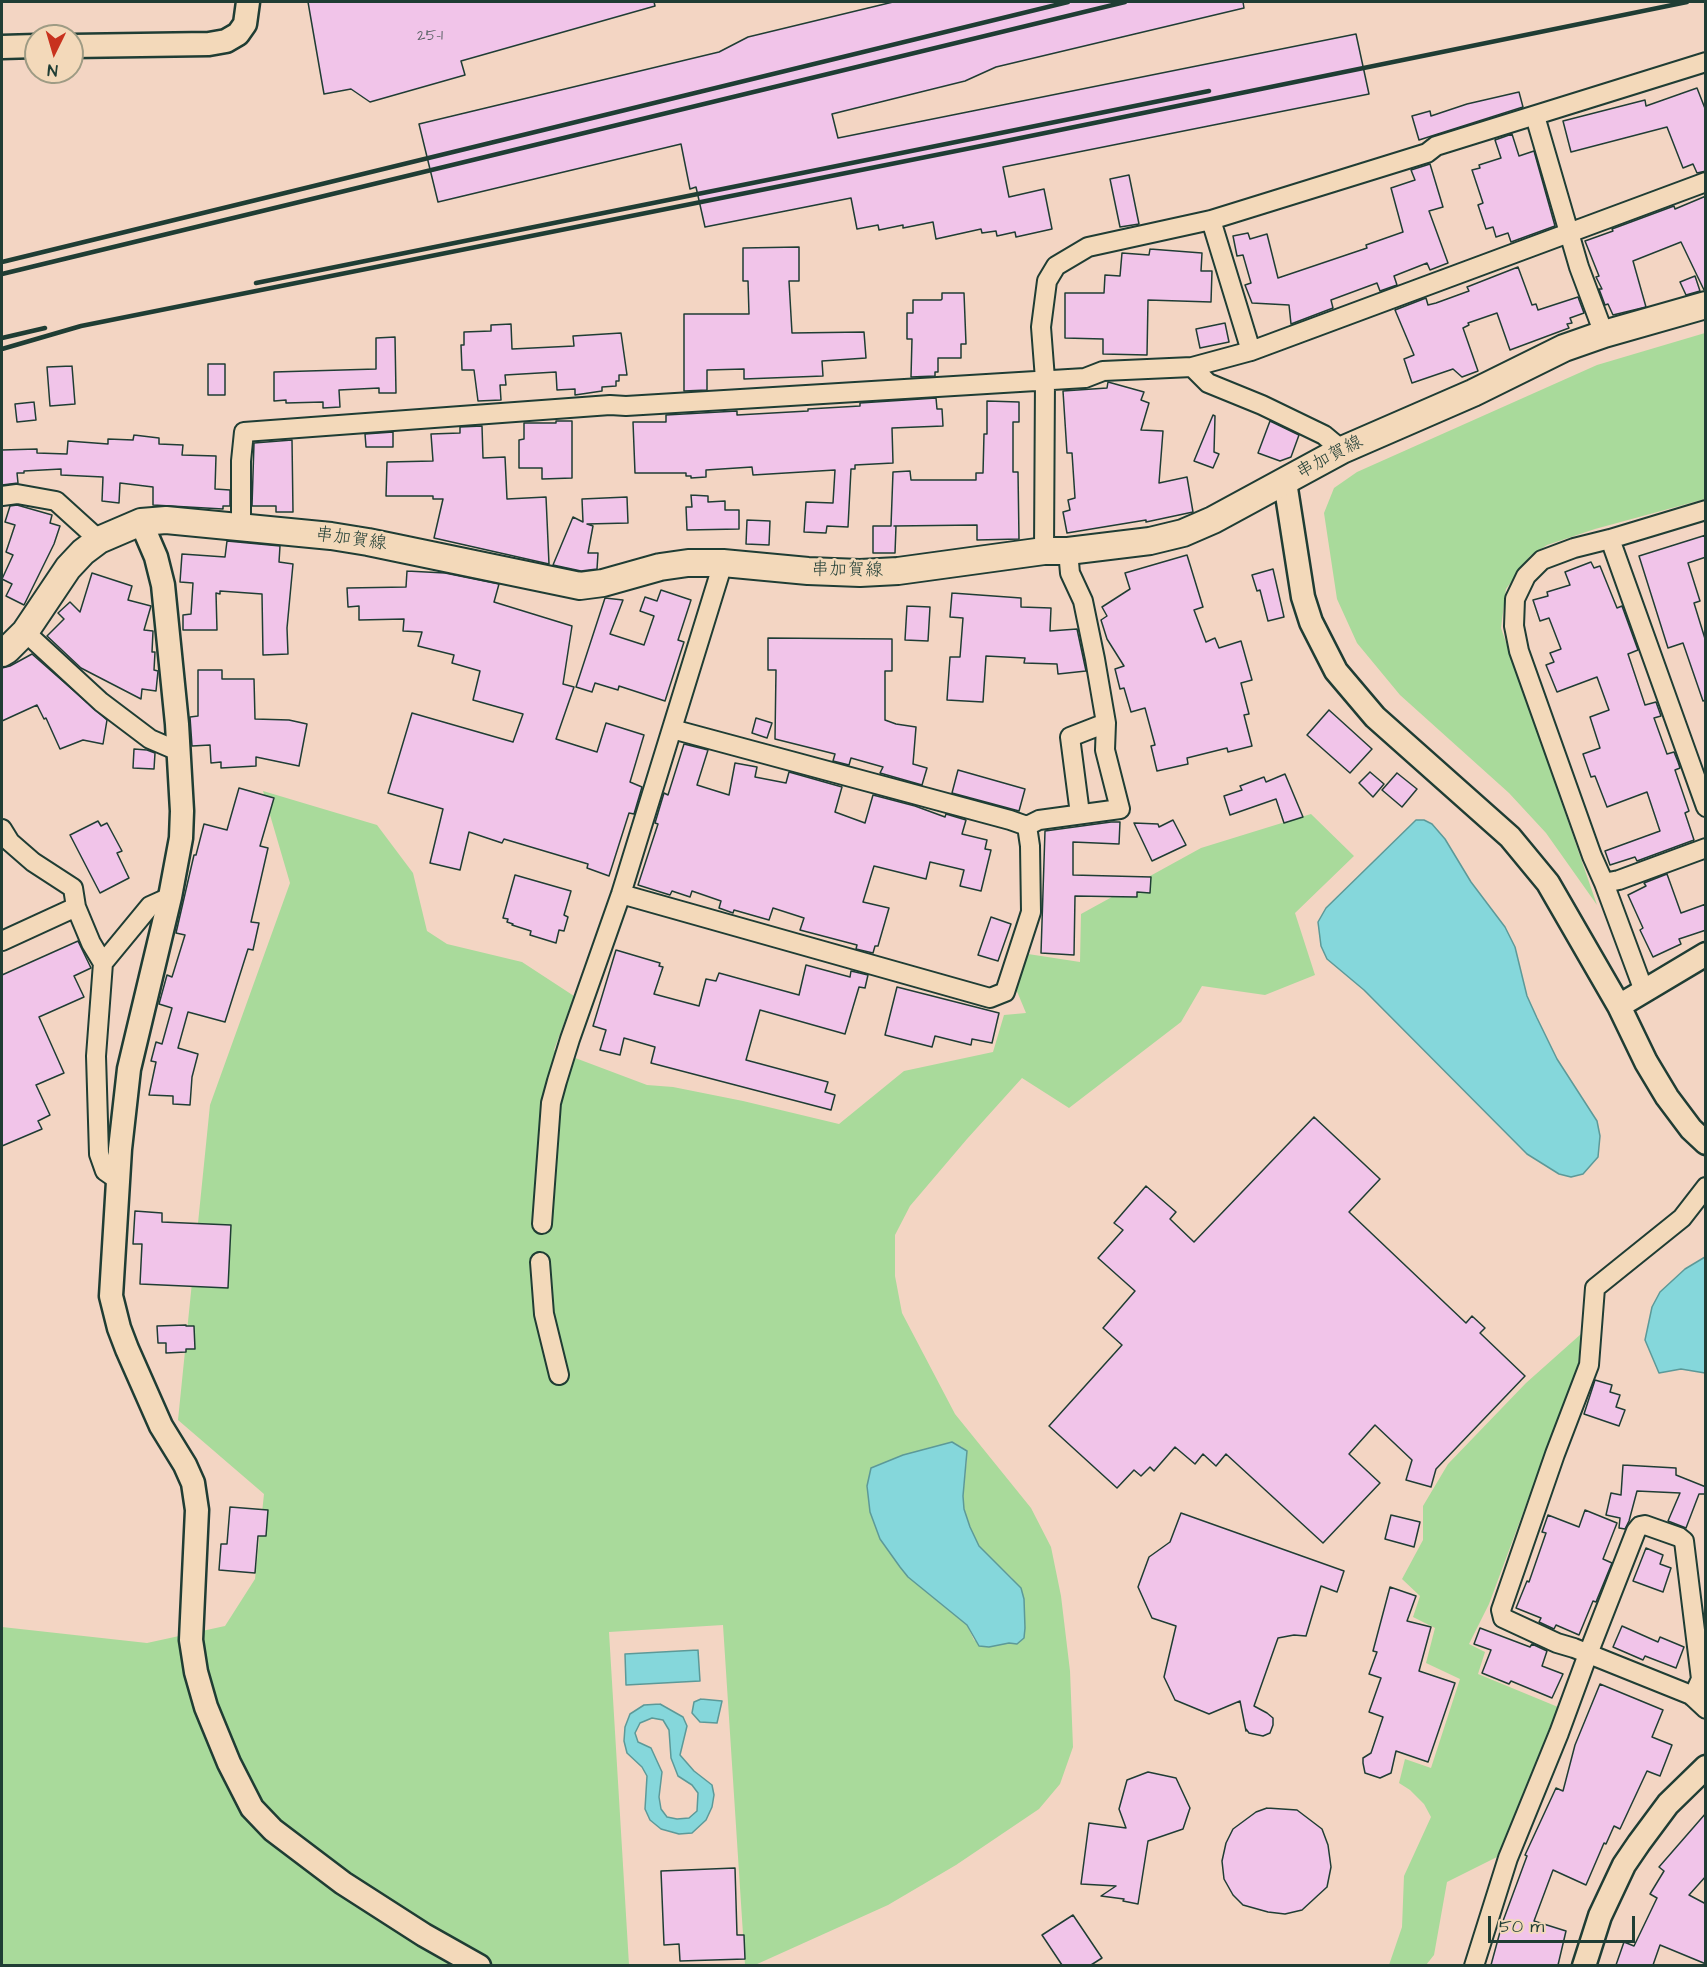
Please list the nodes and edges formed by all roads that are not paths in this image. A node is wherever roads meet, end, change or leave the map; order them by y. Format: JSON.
{"nodes":[{"id":1,"x":248,"y":2,"type":"edge"},
{"id":2,"x":24,"y":46,"type":"edge"},
{"id":3,"x":84,"y":46,"type":"edge"},
{"id":4,"x":2,"y":47,"type":"edge"},
{"id":5,"x":1706,"y":62,"type":"edge"},
{"id":6,"x":1535,"y":116,"type":"junction"},
{"id":7,"x":1706,"y":182,"type":"edge"},
{"id":8,"x":1211,"y":220,"type":"junction"},
{"id":9,"x":1570,"y":231,"type":"junction"},
{"id":10,"x":1706,"y":305,"type":"edge"},
{"id":11,"x":1604,"y":334,"type":"junction"},
{"id":12,"x":1251,"y":351,"type":"junction"},
{"id":13,"x":1192,"y":367,"type":"junction"},
{"id":14,"x":1045,"y":379,"type":"junction"},
{"id":15,"x":1342,"y":450,"type":"junction"},
{"id":16,"x":1285,"y":482,"type":"junction"},
{"id":17,"x":2,"y":496,"type":"edge"},
{"id":18,"x":1706,"y":510,"type":"edge"},
{"id":19,"x":141,"y":522,"type":"junction"},
{"id":20,"x":241,"y":527,"type":"junction"},
{"id":21,"x":1610,"y":539,"type":"junction"},
{"id":22,"x":99,"y":540,"type":"junction"},
{"id":23,"x":1056,"y":551,"type":"junction"},
{"id":24,"x":723,"y":562,"type":"junction"},
{"id":25,"x":25,"y":632,"type":"junction"},
{"id":26,"x":2,"y":652,"type":"edge"},
{"id":27,"x":1106,"y":723,"type":"junction"},
{"id":28,"x":672,"y":729,"type":"junction"},
{"id":29,"x":178,"y":752,"type":"junction"},
{"id":30,"x":1706,"y":807,"type":"edge"},
{"id":31,"x":1080,"y":814,"type":"junction"},
{"id":32,"x":1027,"y":826,"type":"junction"},
{"id":33,"x":2,"y":829,"type":"edge"},
{"id":34,"x":1706,"y":848,"type":"edge"},
{"id":35,"x":1604,"y":882,"type":"junction"},
{"id":36,"x":621,"y":894,"type":"junction"},
{"id":37,"x":170,"y":897,"type":"junction"},
{"id":38,"x":76,"y":907,"type":"junction"},
{"id":39,"x":2,"y":941,"type":"edge"},
{"id":40,"x":1706,"y":954,"type":"edge"},
{"id":41,"x":103,"y":963,"type":"junction"},
{"id":42,"x":1644,"y":991,"type":"junction"},
{"id":43,"x":1619,"y":1006,"type":"junction"},
{"id":44,"x":1706,"y":1143,"type":"edge"},
{"id":45,"x":118,"y":1180,"type":"junction"},
{"id":46,"x":1706,"y":1187,"type":"edge"},
{"id":47,"x":1685,"y":1214,"type":"junction"},
{"id":48,"x":1706,"y":1215,"type":"edge"},
{"id":49,"x":542,"y":1224,"type":"dead end"},
{"id":50,"x":540,"y":1262,"type":"dead end"},
{"id":51,"x":559,"y":1375,"type":"dead end"},
{"id":52,"x":1588,"y":1654,"type":"junction"},
{"id":53,"x":1700,"y":1703,"type":"edge"},
{"id":54,"x":1706,"y":1767,"type":"edge"},
{"id":55,"x":480,"y":1965,"type":"edge"},
{"id":56,"x":1474,"y":1965,"type":"edge"},
{"id":57,"x":1584,"y":1965,"type":"edge"}],
"edges":[{"from":1,"to":3,"type":"street"},
{"from":2,"to":4,"type":"street"},
{"from":5,"to":6,"type":"street"},
{"from":6,"to":8,"type":"street"},
{"from":6,"to":9,"type":"street"},
{"from":7,"to":9,"type":"street"},
{"from":8,"to":12,"type":"street"},
{"from":8,"to":14,"type":"street"},
{"from":9,"to":11,"type":"street"},
{"from":9,"to":12,"type":"street"},
{"from":10,"to":11,"type":"main road","name":"串加賀線"},
{"from":11,"to":15,"type":"main road","name":"串加賀線"},
{"from":12,"to":13,"type":"street"},
{"from":13,"to":14,"type":"street"},
{"from":13,"to":15,"type":"street"},
{"from":14,"to":20,"type":"street"},
{"from":14,"to":23,"type":"street"},
{"from":15,"to":16,"type":"main road","name":"串加賀線"},
{"from":16,"to":23,"type":"main road","name":"串加賀線"},
{"from":16,"to":43,"type":"street"},
{"from":17,"to":22,"type":"street"},
{"from":18,"to":21,"type":"street"},
{"from":19,"to":20,"type":"main road","name":"串加賀線"},
{"from":19,"to":22,"type":"main road","name":"串加賀線"},
{"from":19,"to":29,"type":"street"},
{"from":20,"to":24,"type":"main road","name":"串加賀線"},
{"from":21,"to":30,"type":"street"},
{"from":21,"to":35,"type":"street"},
{"from":22,"to":25,"type":"main road","name":"串加賀線"},
{"from":23,"to":24,"type":"main road","name":"串加賀線"},
{"from":23,"to":27,"type":"street"},
{"from":24,"to":28,"type":"street"},
{"from":25,"to":26,"type":"main road","name":"串加賀線"},
{"from":25,"to":29,"type":"street"},
{"from":27,"to":31,"type":"street"},
{"from":27,"to":31,"type":"street"},
{"from":28,"to":32,"type":"street"},
{"from":28,"to":36,"type":"street"},
{"from":29,"to":37,"type":"street"},
{"from":31,"to":32,"type":"street"},
{"from":32,"to":36,"type":"street"},
{"from":33,"to":38,"type":"street"},
{"from":34,"to":35,"type":"street"},
{"from":35,"to":42,"type":"street"},
{"from":36,"to":49,"type":"street"},
{"from":37,"to":41,"type":"street"},
{"from":37,"to":45,"type":"street"},
{"from":38,"to":39,"type":"street"},
{"from":38,"to":41,"type":"street"},
{"from":40,"to":42,"type":"street"},
{"from":41,"to":45,"type":"street"},
{"from":42,"to":43,"type":"street"},
{"from":43,"to":44,"type":"street"},
{"from":45,"to":55,"type":"street"},
{"from":46,"to":47,"type":"street"},
{"from":47,"to":48,"type":"street"},
{"from":47,"to":52,"type":"street"},
{"from":50,"to":51,"type":"street"},
{"from":52,"to":53,"type":"street"},
{"from":52,"to":53,"type":"street"},
{"from":52,"to":56,"type":"street"},
{"from":54,"to":57,"type":"street"}]}
